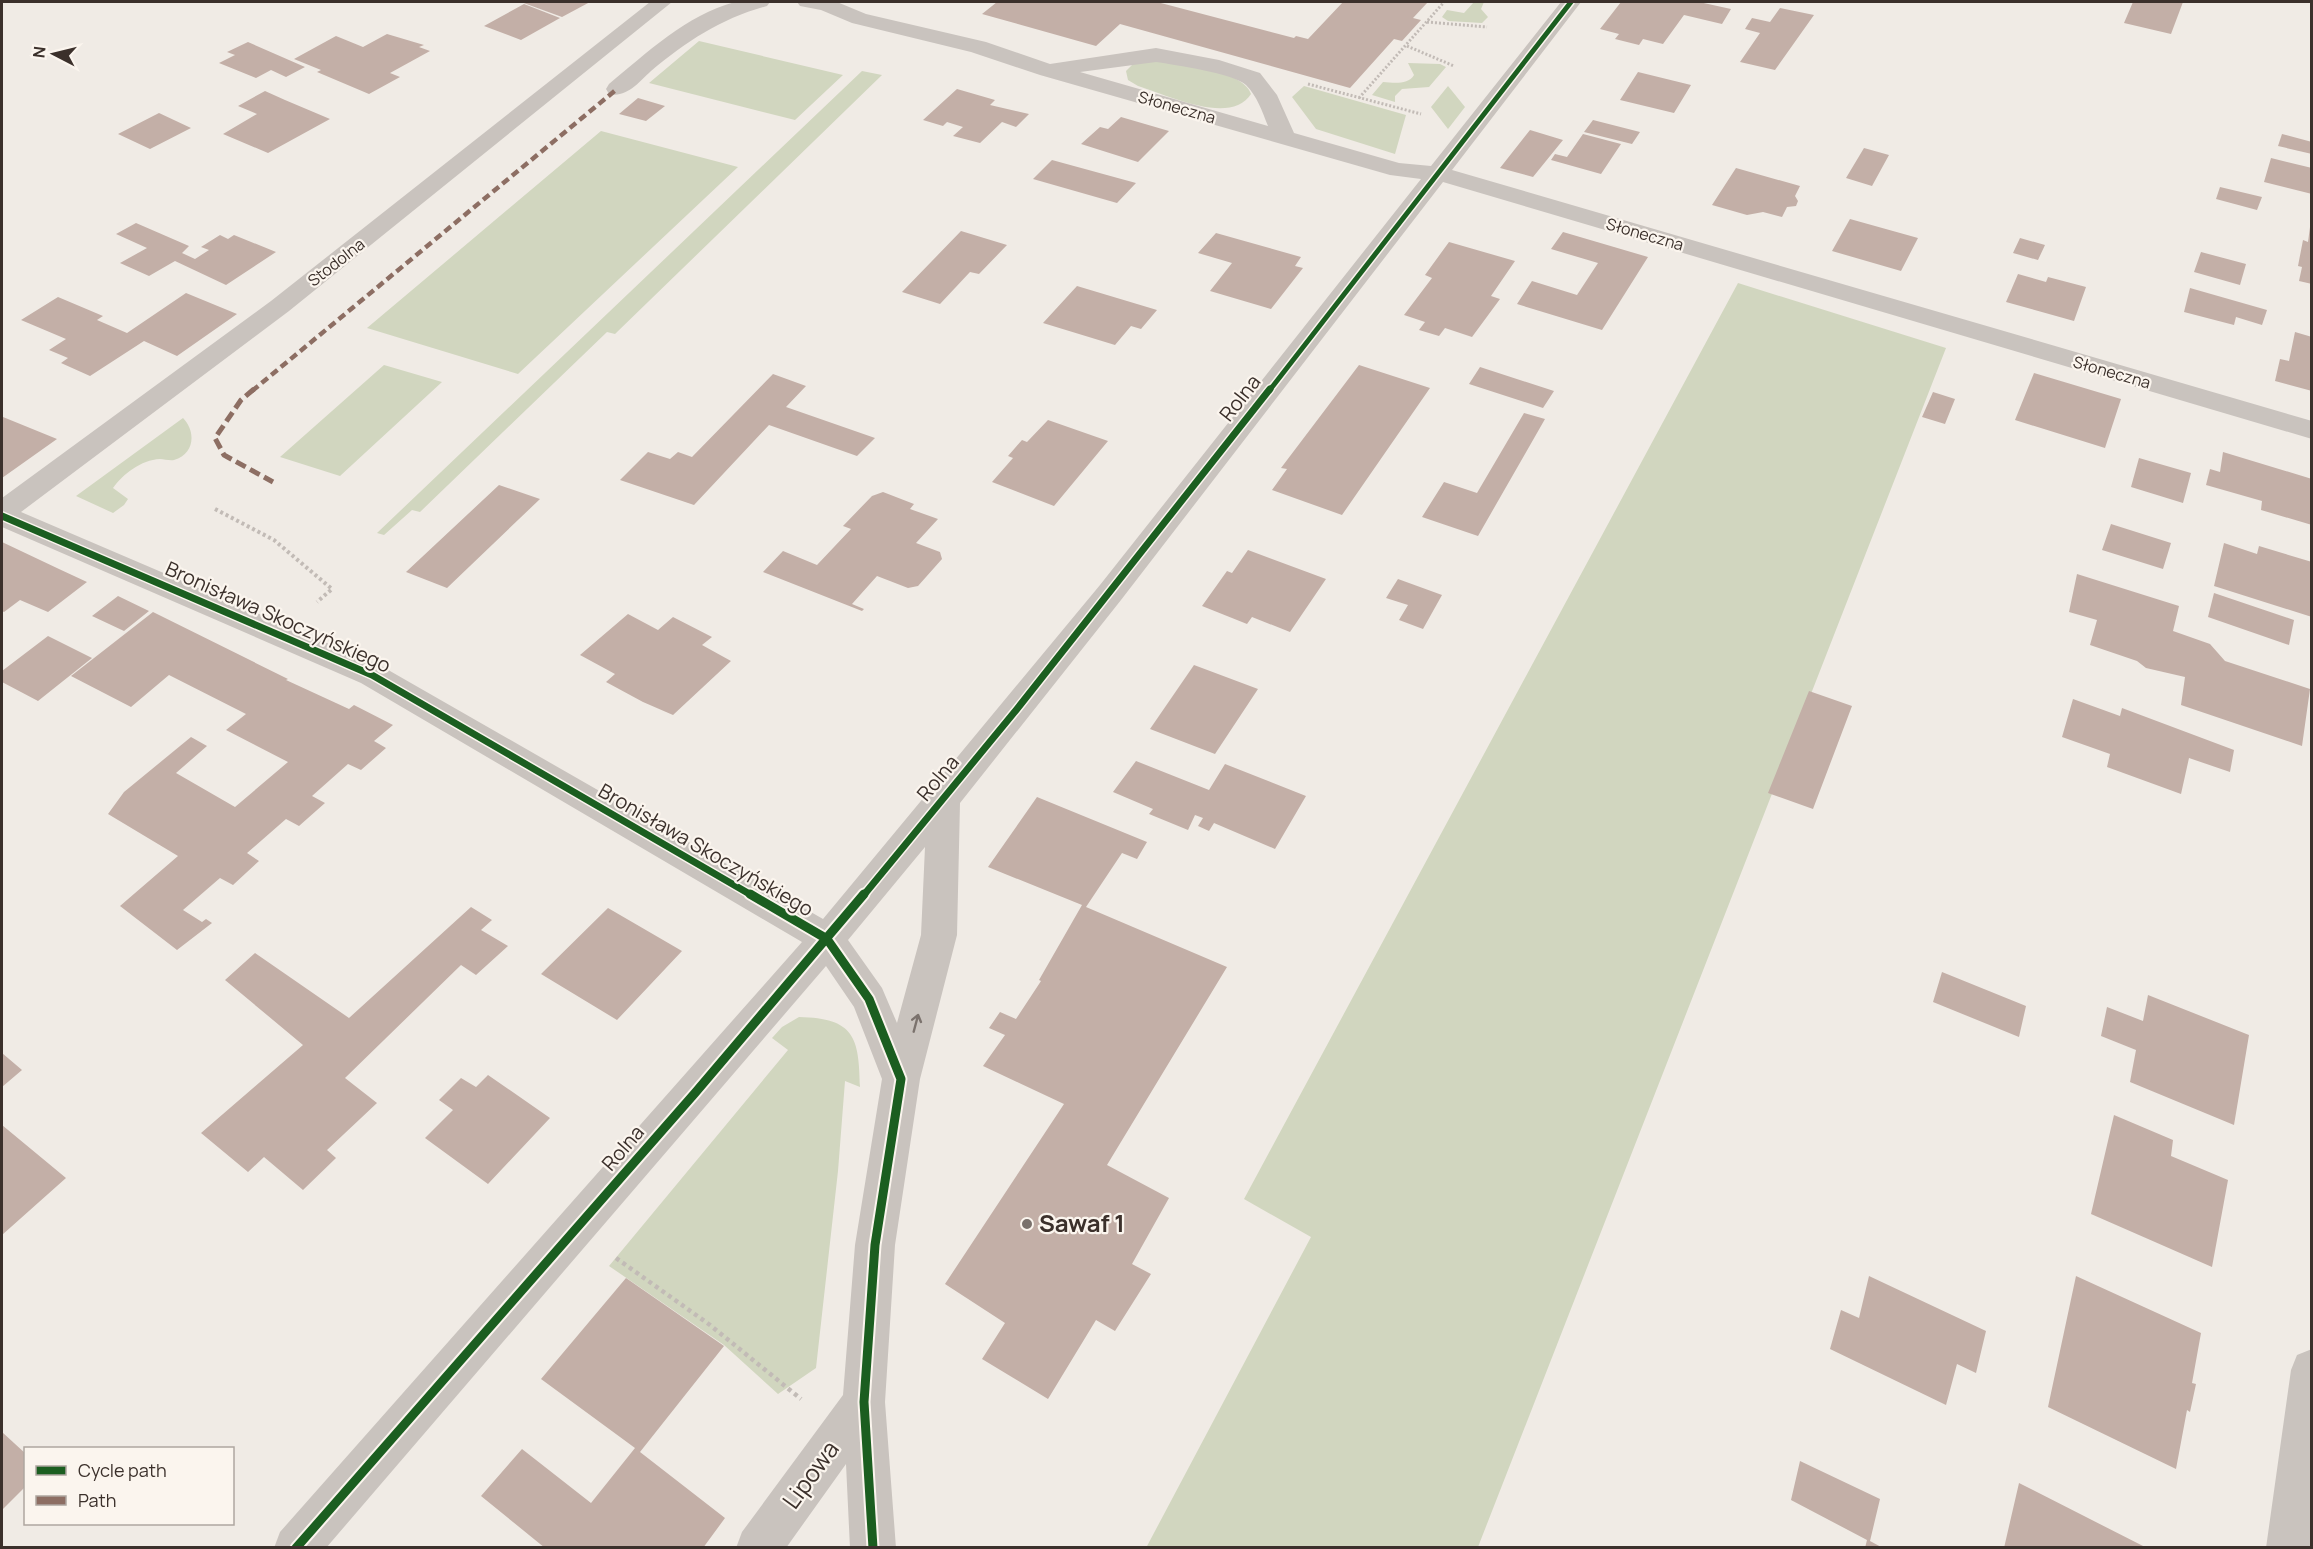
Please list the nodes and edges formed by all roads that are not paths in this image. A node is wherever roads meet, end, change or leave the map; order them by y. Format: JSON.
{"nodes":[{"id":1,"x":662,"y":2,"type":"edge"},
{"id":2,"x":760,"y":2,"type":"edge"},
{"id":3,"x":807,"y":2,"type":"edge"},
{"id":4,"x":1571,"y":2,"type":"edge"},
{"id":5,"x":1048,"y":70,"type":"junction"},
{"id":6,"x":617,"y":89,"type":"dead end"},
{"id":7,"x":1284,"y":137,"type":"junction"},
{"id":8,"x":1436,"y":173,"type":"junction"},
{"id":9,"x":2312,"y":430,"type":"edge"},
{"id":10,"x":2,"y":514,"type":"edge"},
{"id":11,"x":943,"y":798,"type":"junction"},
{"id":12,"x":827,"y":939,"type":"junction"},
{"id":13,"x":901,"y":1079,"type":"junction"},
{"id":14,"x":2312,"y":1370,"type":"edge"},
{"id":15,"x":864,"y":1402,"type":"junction"},
{"id":16,"x":296,"y":1548,"type":"edge"},
{"id":17,"x":758,"y":1548,"type":"edge"},
{"id":18,"x":873,"y":1548,"type":"edge"},
{"id":19,"x":2289,"y":1548,"type":"edge"}],
"edges":[{"from":1,"to":10,"type":"street","name":"Stodolna"},
{"from":2,"to":6,"type":"street"},
{"from":3,"to":5,"type":"street","name":"Słoneczna"},
{"from":4,"to":8,"type":"street","name":"Rolna"},
{"from":5,"to":7,"type":"street","name":"Słoneczna"},
{"from":5,"to":7,"type":"street"},
{"from":7,"to":8,"type":"street","name":"Słoneczna"},
{"from":8,"to":9,"type":"street","name":"Słoneczna"},
{"from":8,"to":11,"type":"street","name":"Rolna"},
{"from":10,"to":12,"type":"street","name":"Bronisława Skoczyńskiego"},
{"from":11,"to":12,"type":"street","name":"Rolna"},
{"from":13,"to":11,"type":"street","one_way":true},
{"from":12,"to":13,"type":"street","name":"Bronisława Skoczyńskiego"},
{"from":12,"to":16,"type":"street","name":"Rolna"},
{"from":13,"to":15,"type":"street"},
{"from":14,"to":19,"type":"street"},
{"from":15,"to":17,"type":"street","name":"Lipowa"},
{"from":15,"to":18,"type":"street"}]}
